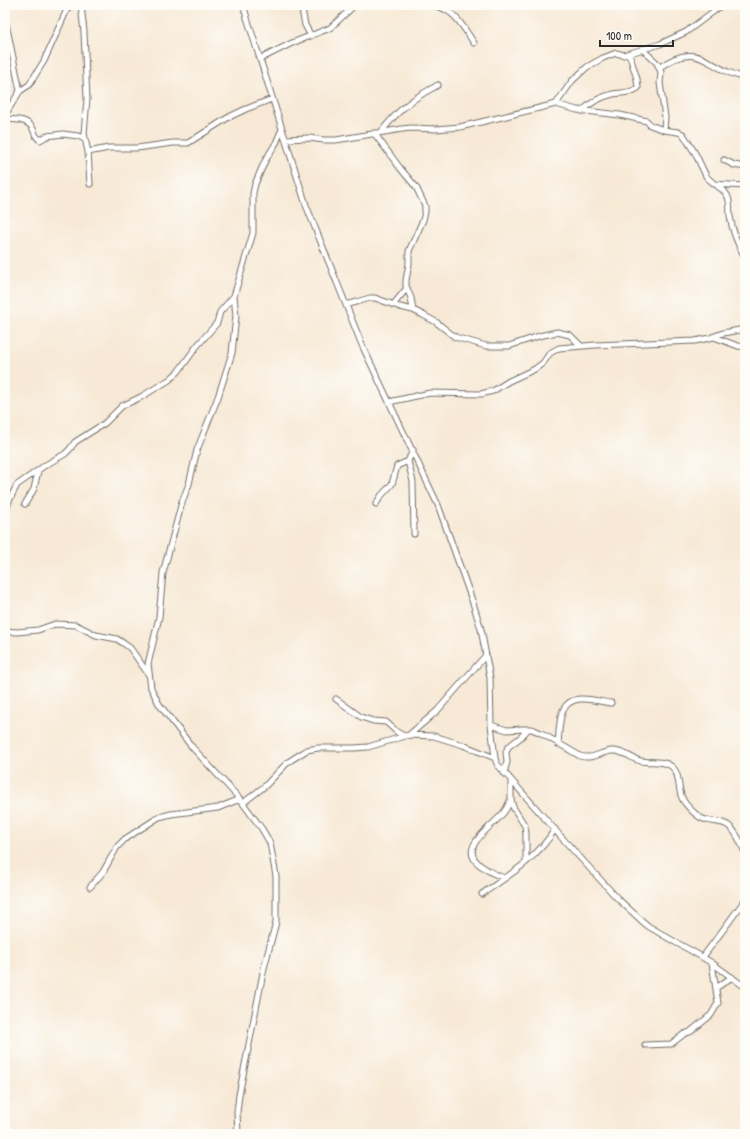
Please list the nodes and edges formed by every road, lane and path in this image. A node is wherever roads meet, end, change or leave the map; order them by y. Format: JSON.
{"nodes":[{"id":1,"x":69,"y":5,"type":"edge"},
{"id":2,"x":81,"y":5,"type":"edge"},
{"id":3,"x":243,"y":5,"type":"edge"},
{"id":4,"x":301,"y":5,"type":"edge"},
{"id":5,"x":355,"y":5,"type":"edge"},
{"id":6,"x":429,"y":5,"type":"edge"},
{"id":7,"x":722,"y":5,"type":"edge"},
{"id":8,"x":5,"y":19,"type":"edge"},
{"id":9,"x":311,"y":36,"type":"junction"},
{"id":10,"x":474,"y":43,"type":"dead end"},
{"id":11,"x":642,"y":49,"type":"junction"},
{"id":12,"x":629,"y":53,"type":"junction"},
{"id":13,"x":260,"y":59,"type":"junction"},
{"id":14,"x":660,"y":67,"type":"junction"},
{"id":15,"x":745,"y":77,"type":"edge"},
{"id":16,"x":438,"y":85,"type":"dead end"},
{"id":17,"x":20,"y":91,"type":"junction"},
{"id":18,"x":272,"y":98,"type":"junction"},
{"id":19,"x":556,"y":104,"type":"junction"},
{"id":20,"x":582,"y":111,"type":"junction"},
{"id":21,"x":5,"y":115,"type":"edge"},
{"id":22,"x":5,"y":120,"type":"edge"},
{"id":23,"x":282,"y":129,"type":"junction"},
{"id":24,"x":664,"y":130,"type":"junction"},
{"id":25,"x":382,"y":132,"type":"junction"},
{"id":26,"x":374,"y":133,"type":"junction"},
{"id":27,"x":285,"y":139,"type":"junction"},
{"id":28,"x":85,"y":140,"type":"junction"},
{"id":29,"x":88,"y":152,"type":"junction"},
{"id":30,"x":724,"y":160,"type":"dead end"},
{"id":31,"x":745,"y":167,"type":"edge"},
{"id":32,"x":90,"y":184,"type":"dead end"},
{"id":33,"x":713,"y":184,"type":"junction"},
{"id":34,"x":745,"y":186,"type":"edge"},
{"id":35,"x":745,"y":257,"type":"edge"},
{"id":36,"x":407,"y":288,"type":"junction"},
{"id":37,"x":234,"y":296,"type":"junction"},
{"id":38,"x":346,"y":305,"type":"junction"},
{"id":39,"x":393,"y":305,"type":"junction"},
{"id":40,"x":413,"y":310,"type":"junction"},
{"id":41,"x":745,"y":329,"type":"edge"},
{"id":42,"x":709,"y":338,"type":"junction"},
{"id":43,"x":581,"y":346,"type":"junction"},
{"id":44,"x":745,"y":347,"type":"edge"},
{"id":45,"x":389,"y":402,"type":"junction"},
{"id":46,"x":413,"y":450,"type":"junction"},
{"id":47,"x":408,"y":461,"type":"junction"},
{"id":48,"x":38,"y":471,"type":"junction"},
{"id":49,"x":25,"y":504,"type":"dead end"},
{"id":50,"x":376,"y":504,"type":"dead end"},
{"id":51,"x":5,"y":513,"type":"edge"},
{"id":52,"x":414,"y":534,"type":"dead end"},
{"id":53,"x":5,"y":631,"type":"edge"},
{"id":54,"x":486,"y":655,"type":"junction"},
{"id":55,"x":148,"y":674,"type":"junction"},
{"id":56,"x":336,"y":699,"type":"dead end"},
{"id":57,"x":611,"y":703,"type":"dead end"},
{"id":58,"x":491,"y":725,"type":"junction"},
{"id":59,"x":528,"y":729,"type":"junction"},
{"id":60,"x":407,"y":736,"type":"junction"},
{"id":61,"x":558,"y":744,"type":"junction"},
{"id":62,"x":496,"y":758,"type":"junction"},
{"id":63,"x":504,"y":772,"type":"junction"},
{"id":64,"x":511,"y":781,"type":"junction"},
{"id":65,"x":511,"y":799,"type":"junction"},
{"id":66,"x":242,"y":801,"type":"junction"},
{"id":67,"x":555,"y":829,"type":"junction"},
{"id":68,"x":745,"y":852,"type":"edge"},
{"id":69,"x":526,"y":862,"type":"junction"},
{"id":70,"x":505,"y":878,"type":"junction"},
{"id":71,"x":90,"y":887,"type":"dead end"},
{"id":72,"x":482,"y":894,"type":"dead end"},
{"id":73,"x":745,"y":900,"type":"edge"},
{"id":74,"x":703,"y":957,"type":"junction"},
{"id":75,"x":712,"y":963,"type":"junction"},
{"id":76,"x":732,"y":977,"type":"junction"},
{"id":77,"x":745,"y":987,"type":"edge"},
{"id":78,"x":716,"y":988,"type":"junction"},
{"id":79,"x":645,"y":1045,"type":"dead end"},
{"id":80,"x":238,"y":1134,"type":"edge"}],
"edges":[{"from":1,"to":17,"type":"street"},
{"from":2,"to":28,"type":"street"},
{"from":3,"to":13,"type":"street"},
{"from":4,"to":9,"type":"street"},
{"from":5,"to":9,"type":"street"},
{"from":6,"to":10,"type":"street"},
{"from":7,"to":11,"type":"street"},
{"from":8,"to":17,"type":"street"},
{"from":9,"to":13,"type":"street"},
{"from":11,"to":12,"type":"street"},
{"from":11,"to":14,"type":"street"},
{"from":12,"to":19,"type":"street"},
{"from":12,"to":20,"type":"street"},
{"from":13,"to":18,"type":"street"},
{"from":14,"to":15,"type":"street"},
{"from":14,"to":24,"type":"street"},
{"from":16,"to":25,"type":"street"},
{"from":17,"to":21,"type":"street"},
{"from":18,"to":23,"type":"street"},
{"from":18,"to":29,"type":"street"},
{"from":19,"to":20,"type":"street"},
{"from":19,"to":25,"type":"street"},
{"from":20,"to":24,"type":"street"},
{"from":22,"to":28,"type":"street"},
{"from":23,"to":27,"type":"street"},
{"from":23,"to":37,"type":"street"},
{"from":24,"to":33,"type":"street"},
{"from":25,"to":26,"type":"street"},
{"from":26,"to":27,"type":"street"},
{"from":26,"to":36,"type":"street"},
{"from":27,"to":38,"type":"street"},
{"from":28,"to":29,"type":"street"},
{"from":29,"to":32,"type":"street"},
{"from":30,"to":31,"type":"street"},
{"from":33,"to":34,"type":"street"},
{"from":33,"to":35,"type":"street"},
{"from":36,"to":39,"type":"street"},
{"from":36,"to":40,"type":"street"},
{"from":37,"to":48,"type":"street"},
{"from":37,"to":55,"type":"street"},
{"from":38,"to":39,"type":"street"},
{"from":38,"to":45,"type":"street"},
{"from":39,"to":40,"type":"street"},
{"from":40,"to":43,"type":"street"},
{"from":41,"to":42,"type":"street"},
{"from":42,"to":43,"type":"street"},
{"from":42,"to":44,"type":"street"},
{"from":43,"to":45,"type":"street"},
{"from":45,"to":46,"type":"street"},
{"from":46,"to":47,"type":"street"},
{"from":46,"to":54,"type":"street"},
{"from":47,"to":50,"type":"street"},
{"from":47,"to":52,"type":"street"},
{"from":48,"to":49,"type":"street"},
{"from":48,"to":51,"type":"street"},
{"from":53,"to":55,"type":"street"},
{"from":54,"to":58,"type":"street"},
{"from":54,"to":60,"type":"street"},
{"from":55,"to":66,"type":"street"},
{"from":56,"to":60,"type":"street"},
{"from":57,"to":61,"type":"street"},
{"from":58,"to":59,"type":"street"},
{"from":58,"to":62,"type":"street"},
{"from":59,"to":61,"type":"street"},
{"from":59,"to":63,"type":"street"},
{"from":60,"to":62,"type":"street"},
{"from":60,"to":66,"type":"street"},
{"from":61,"to":68,"type":"street"},
{"from":62,"to":63,"type":"street"},
{"from":63,"to":64,"type":"street"},
{"from":64,"to":65,"type":"street"},
{"from":64,"to":67,"type":"street"},
{"from":65,"to":69,"type":"street"},
{"from":65,"to":70,"type":"street"},
{"from":66,"to":71,"type":"street"},
{"from":66,"to":80,"type":"street"},
{"from":67,"to":69,"type":"street"},
{"from":67,"to":74,"type":"street"},
{"from":69,"to":70,"type":"street"},
{"from":70,"to":72,"type":"street"},
{"from":73,"to":74,"type":"street"},
{"from":74,"to":75,"type":"street"},
{"from":75,"to":76,"type":"street"},
{"from":75,"to":78,"type":"street"},
{"from":76,"to":77,"type":"street"},
{"from":76,"to":78,"type":"street"},
{"from":78,"to":79,"type":"street"}]}
